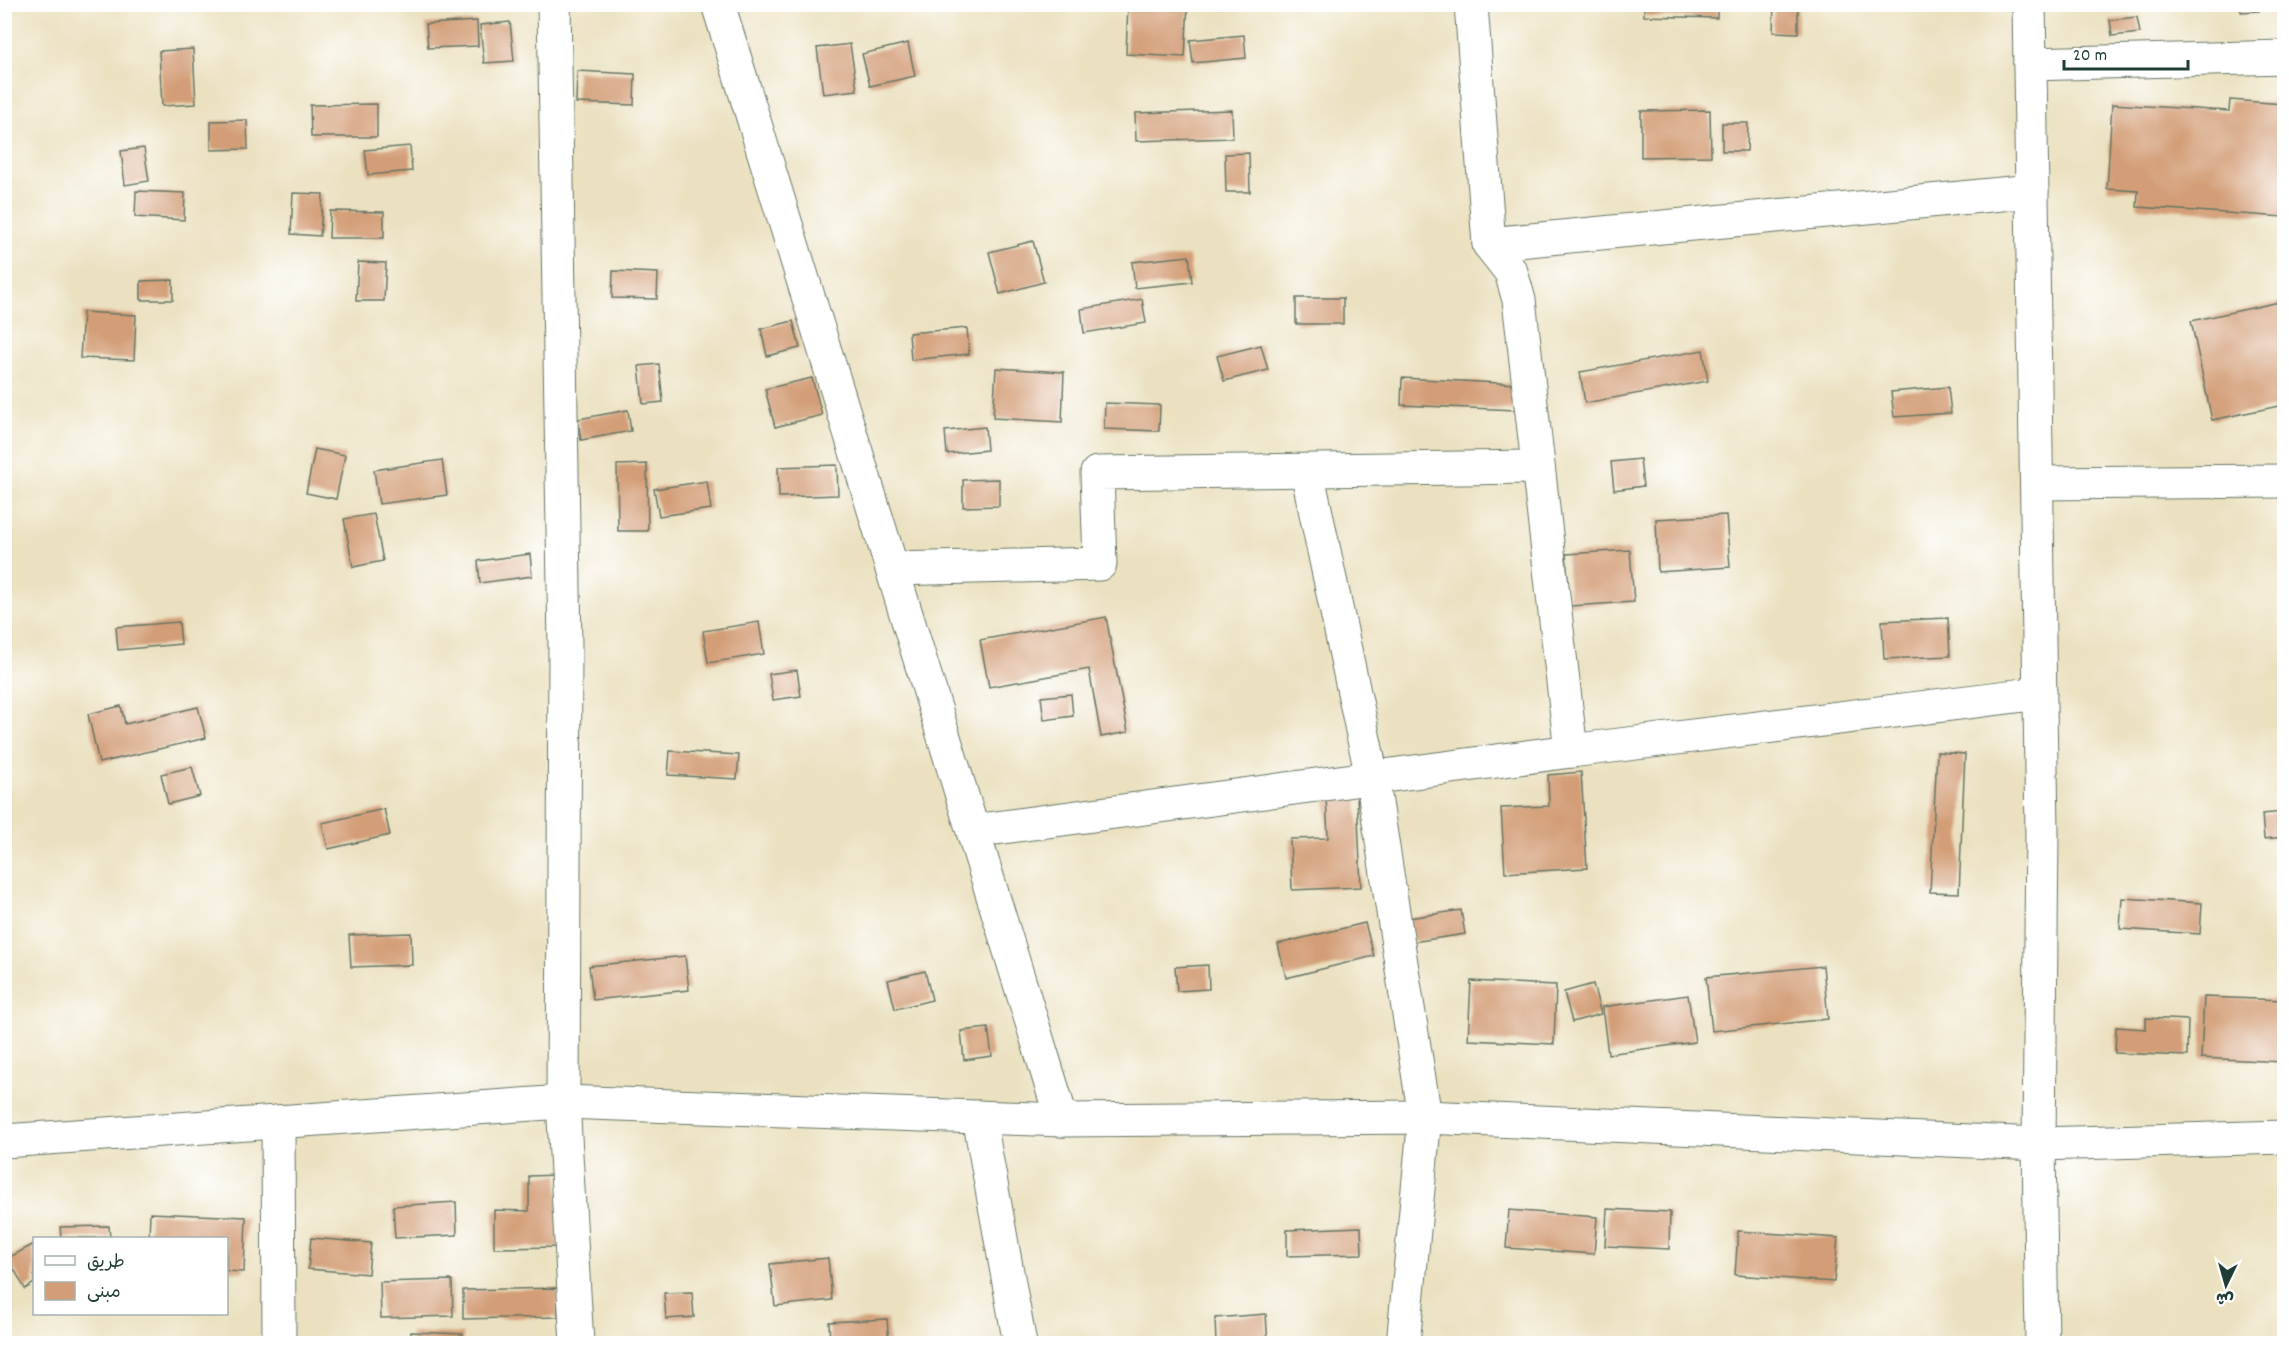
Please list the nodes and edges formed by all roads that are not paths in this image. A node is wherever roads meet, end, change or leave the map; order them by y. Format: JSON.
{"nodes":[{"id":1,"x":554,"y":4,"type":"edge"},
{"id":2,"x":718,"y":4,"type":"edge"},
{"id":3,"x":1471,"y":4,"type":"edge"},
{"id":4,"x":2029,"y":4,"type":"edge"},
{"id":5,"x":2284,"y":57,"type":"edge"},
{"id":6,"x":2030,"y":64,"type":"junction"},
{"id":7,"x":2032,"y":191,"type":"junction"},
{"id":8,"x":1489,"y":244,"type":"junction"},
{"id":9,"x":1538,"y":467,"type":"junction"},
{"id":10,"x":1307,"y":471,"type":"junction"},
{"id":11,"x":2284,"y":481,"type":"edge"},
{"id":12,"x":2037,"y":483,"type":"junction"},
{"id":13,"x":892,"y":568,"type":"junction"},
{"id":14,"x":2040,"y":693,"type":"junction"},
{"id":15,"x":1571,"y":751,"type":"junction"},
{"id":16,"x":1372,"y":777,"type":"junction"},
{"id":17,"x":973,"y":831,"type":"junction"},
{"id":18,"x":563,"y":1102,"type":"junction"},
{"id":19,"x":979,"y":1117,"type":"junction"},
{"id":20,"x":1425,"y":1117,"type":"junction"},
{"id":21,"x":1062,"y":1120,"type":"junction"},
{"id":22,"x":278,"y":1122,"type":"junction"},
{"id":23,"x":2284,"y":1137,"type":"edge"},
{"id":24,"x":4,"y":1141,"type":"edge"},
{"id":25,"x":2039,"y":1144,"type":"junction"},
{"id":26,"x":279,"y":1344,"type":"edge"},
{"id":27,"x":577,"y":1344,"type":"edge"},
{"id":28,"x":1020,"y":1344,"type":"edge"},
{"id":29,"x":1403,"y":1344,"type":"edge"},
{"id":30,"x":2042,"y":1344,"type":"edge"}],
"edges":[{"from":1,"to":18,"type":"street"},
{"from":2,"to":13,"type":"street"},
{"from":3,"to":8,"type":"street"},
{"from":4,"to":6,"type":"street"},
{"from":5,"to":6,"type":"street"},
{"from":6,"to":7,"type":"street"},
{"from":7,"to":8,"type":"street"},
{"from":7,"to":12,"type":"street"},
{"from":8,"to":9,"type":"street"},
{"from":9,"to":10,"type":"street"},
{"from":9,"to":15,"type":"street"},
{"from":10,"to":13,"type":"street"},
{"from":10,"to":16,"type":"street"},
{"from":11,"to":12,"type":"street"},
{"from":12,"to":14,"type":"street"},
{"from":13,"to":17,"type":"street"},
{"from":14,"to":15,"type":"street"},
{"from":14,"to":25,"type":"street"},
{"from":15,"to":16,"type":"street"},
{"from":16,"to":17,"type":"street"},
{"from":16,"to":20,"type":"street"},
{"from":17,"to":21,"type":"street"},
{"from":18,"to":19,"type":"street"},
{"from":18,"to":22,"type":"street"},
{"from":18,"to":27,"type":"street"},
{"from":19,"to":21,"type":"street"},
{"from":19,"to":28,"type":"street"},
{"from":20,"to":21,"type":"street"},
{"from":20,"to":25,"type":"street"},
{"from":20,"to":29,"type":"street"},
{"from":22,"to":24,"type":"street"},
{"from":22,"to":26,"type":"street"},
{"from":23,"to":25,"type":"street"},
{"from":25,"to":30,"type":"street"}]}
